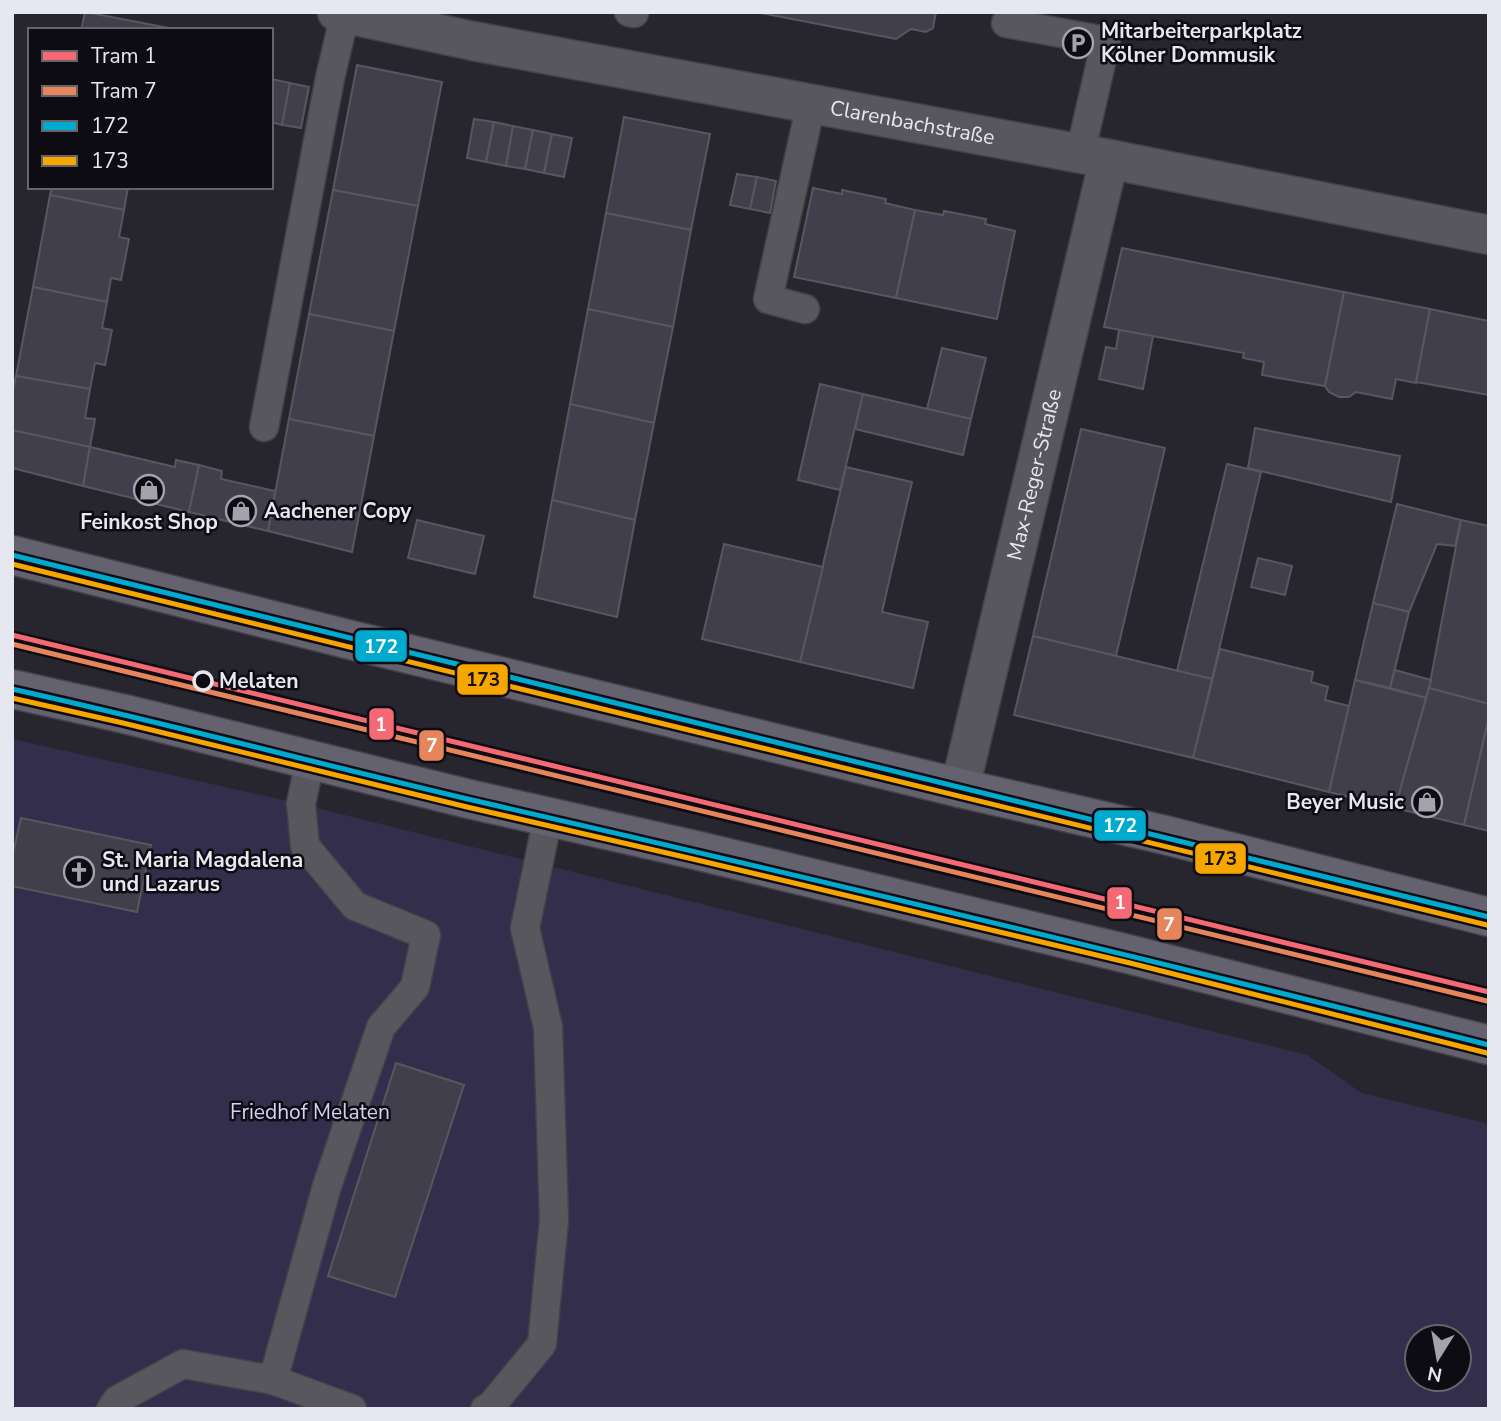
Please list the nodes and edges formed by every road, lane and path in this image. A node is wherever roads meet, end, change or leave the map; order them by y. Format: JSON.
{"nodes":[{"id":1,"x":341,"y":13,"type":"edge"},
{"id":2,"x":1006,"y":23,"type":"dead end"},
{"id":3,"x":811,"y":104,"type":"junction"},
{"id":4,"x":1094,"y":157,"type":"junction"},
{"id":5,"x":1489,"y":235,"type":"edge"},
{"id":6,"x":805,"y":309,"type":"dead end"},
{"id":7,"x":264,"y":427,"type":"dead end"},
{"id":8,"x":12,"y":555,"type":"edge"},
{"id":9,"x":12,"y":690,"type":"edge"},
{"id":10,"x":310,"y":761,"type":"junction"},
{"id":11,"x":960,"y":788,"type":"junction"},
{"id":12,"x":548,"y":817,"type":"junction"},
{"id":13,"x":1489,"y":917,"type":"edge"},
{"id":14,"x":1489,"y":1045,"type":"edge"},
{"id":15,"x":274,"y":1380,"type":"junction"},
{"id":16,"x":111,"y":1409,"type":"edge"},
{"id":17,"x":352,"y":1409,"type":"edge"},
{"id":18,"x":485,"y":1409,"type":"edge"}],
"edges":[{"from":1,"to":3,"type":"street","name":"Clarenbachstraße"},
{"from":1,"to":7,"type":"lane"},
{"from":2,"to":4,"type":"lane"},
{"from":3,"to":4,"type":"street","name":"Clarenbachstraße"},
{"from":3,"to":6,"type":"lane"},
{"from":4,"to":5,"type":"street","name":"Clarenbachstraße"},
{"from":4,"to":11,"type":"street","name":"Max-Reger-Straße"},
{"from":8,"to":11,"type":"main road"},
{"from":9,"to":10,"type":"main road"},
{"from":10,"to":12,"type":"main road"},
{"from":10,"to":15,"type":"lane"},
{"from":11,"to":13,"type":"main road"},
{"from":12,"to":14,"type":"main road"},
{"from":12,"to":18,"type":"lane"},
{"from":15,"to":16,"type":"lane"},
{"from":15,"to":17,"type":"lane"}]}
